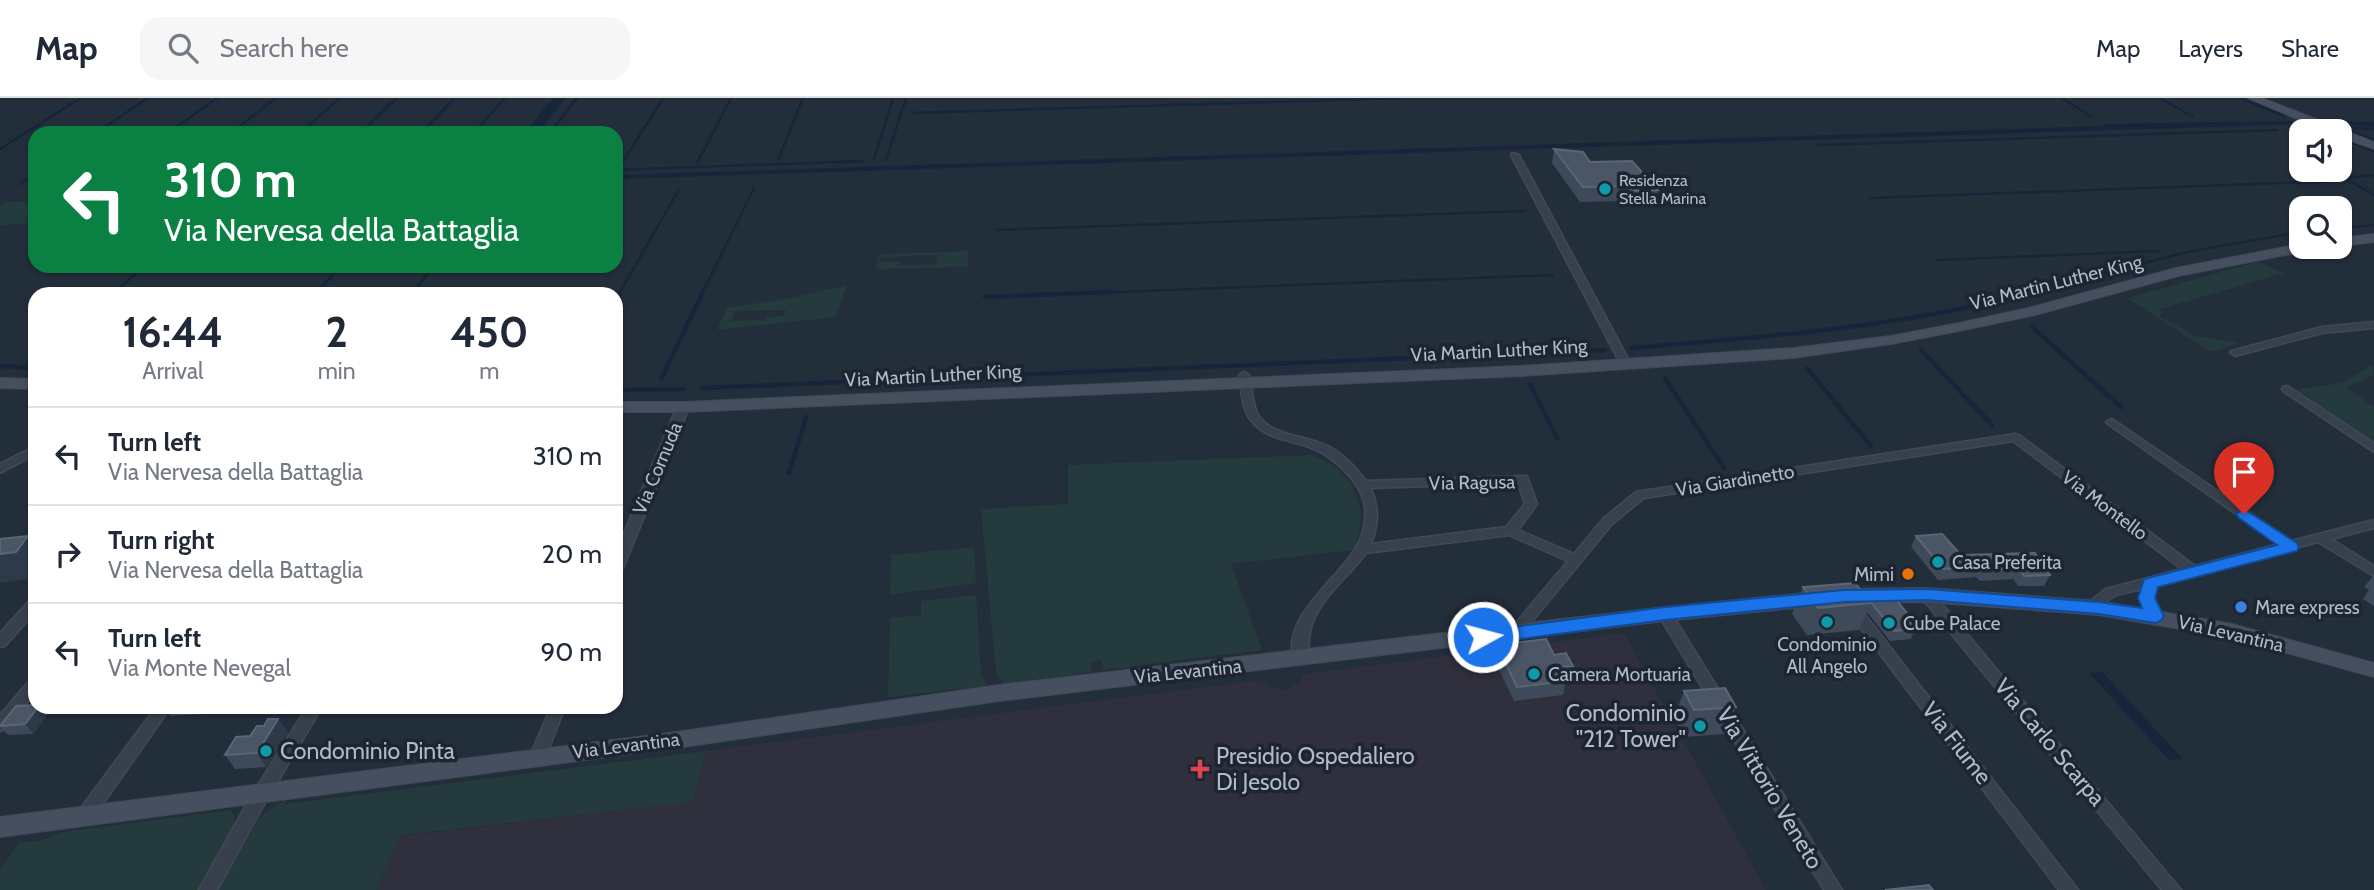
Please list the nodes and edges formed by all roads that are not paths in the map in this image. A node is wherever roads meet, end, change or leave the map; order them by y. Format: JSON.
{"nodes":[{"id":1,"x":2253,"y":98,"type":"edge"},
{"id":2,"x":2303,"y":119,"type":"edge"},
{"id":3,"x":2352,"y":138,"type":"edge"},
{"id":4,"x":2374,"y":146,"type":"edge"},
{"id":5,"x":1515,"y":155,"type":"dead end"},
{"id":6,"x":2374,"y":231,"type":"edge"},
{"id":7,"x":2352,"y":234,"type":"edge"},
{"id":8,"x":2374,"y":238,"type":"edge"},
{"id":9,"x":2352,"y":241,"type":"edge"},
{"id":10,"x":2289,"y":242,"type":"edge"},
{"id":11,"x":2289,"y":250,"type":"edge"},
{"id":12,"x":2374,"y":325,"type":"edge"},
{"id":13,"x":2235,"y":354,"type":"dead end"},
{"id":14,"x":1622,"y":357,"type":"junction"},
{"id":15,"x":0,"y":374,"type":"edge"},
{"id":16,"x":28,"y":376,"type":"edge"},
{"id":17,"x":1245,"y":379,"type":"junction"},
{"id":18,"x":0,"y":383,"type":"edge"},
{"id":19,"x":28,"y":384,"type":"edge"},
{"id":20,"x":2287,"y":389,"type":"dead end"},
{"id":21,"x":623,"y":398,"type":"edge"},
{"id":22,"x":687,"y":402,"type":"junction"},
{"id":23,"x":623,"y":407,"type":"edge"},
{"id":24,"x":2112,"y":422,"type":"dead end"},
{"id":25,"x":2015,"y":437,"type":"joint"},
{"id":26,"x":2374,"y":448,"type":"edge"},
{"id":27,"x":28,"y":454,"type":"edge"},
{"id":28,"x":0,"y":470,"type":"edge"},
{"id":29,"x":1363,"y":485,"type":"junction"},
{"id":30,"x":2374,"y":524,"type":"edge"},
{"id":31,"x":1510,"y":531,"type":"junction"},
{"id":32,"x":2322,"y":539,"type":"junction"},
{"id":33,"x":2291,"y":547,"type":"junction"},
{"id":34,"x":1364,"y":549,"type":"junction"},
{"id":35,"x":623,"y":552,"type":"edge"},
{"id":36,"x":1575,"y":559,"type":"junction"},
{"id":37,"x":2194,"y":572,"type":"junction"},
{"id":38,"x":2374,"y":572,"type":"edge"},
{"id":39,"x":2150,"y":583,"type":"junction"},
{"id":40,"x":1927,"y":594,"type":"junction"},
{"id":41,"x":1844,"y":596,"type":"junction"},
{"id":42,"x":2099,"y":608,"type":"junction"},
{"id":43,"x":28,"y":611,"type":"edge"},
{"id":44,"x":1665,"y":614,"type":"junction"},
{"id":45,"x":2155,"y":616,"type":"junction"},
{"id":46,"x":1515,"y":633,"type":"junction"},
{"id":47,"x":0,"y":642,"type":"edge"},
{"id":48,"x":1300,"y":659,"type":"junction"},
{"id":49,"x":2374,"y":670,"type":"edge"},
{"id":50,"x":28,"y":692,"type":"edge"},
{"id":51,"x":159,"y":714,"type":"edge"},
{"id":52,"x":311,"y":714,"type":"edge"},
{"id":53,"x":555,"y":714,"type":"edge"},
{"id":54,"x":0,"y":725,"type":"edge"},
{"id":55,"x":538,"y":756,"type":"junction"},
{"id":56,"x":263,"y":792,"type":"junction"},
{"id":57,"x":84,"y":817,"type":"junction"},
{"id":58,"x":0,"y":827,"type":"edge"},
{"id":59,"x":208,"y":890,"type":"edge"},
{"id":60,"x":1833,"y":890,"type":"edge"},
{"id":61,"x":2069,"y":890,"type":"edge"},
{"id":62,"x":2172,"y":890,"type":"edge"}],
"edges":[{"from":1,"to":2,"type":"main road"},
{"from":3,"to":4,"type":"main road"},
{"from":5,"to":14,"type":"street","name":"Via Martin Luther King"},
{"from":6,"to":7,"type":"main road"},
{"from":8,"to":9,"type":"main road"},
{"from":10,"to":14,"type":"main road","name":"Via Martin Luther King"},
{"from":11,"to":17,"type":"main road","name":"Via Martin Luther King"},
{"from":12,"to":13,"type":"street"},
{"from":14,"to":17,"type":"main road","name":"Via Martin Luther King"},
{"from":15,"to":16,"type":"main road"},
{"from":17,"to":22,"type":"main road","name":"Via Martin Luther King"},
{"from":17,"to":29,"type":"street"},
{"from":18,"to":19,"type":"main road"},
{"from":20,"to":26,"type":"street"},
{"from":21,"to":22,"type":"main road","name":"Via Martin Luther King"},
{"from":22,"to":23,"type":"main road","name":"Via Martin Luther King"},
{"from":22,"to":35,"type":"street","name":"Via Cornuda"},
{"from":24,"to":33,"type":"street"},
{"from":25,"to":36,"type":"street","name":"Via Giardinetto"},
{"from":25,"to":37,"type":"street","name":"Via Montello"},
{"from":27,"to":28,"type":"street"},
{"from":29,"to":31,"type":"street","name":"Via Ragusa"},
{"from":29,"to":34,"type":"street"},
{"from":30,"to":32,"type":"street"},
{"from":31,"to":34,"type":"street"},
{"from":31,"to":36,"type":"street"},
{"from":32,"to":33,"type":"street"},
{"from":32,"to":38,"type":"street"},
{"from":33,"to":37,"type":"street"},
{"from":34,"to":48,"type":"street"},
{"from":36,"to":46,"type":"street","name":"Via Giardinetto"},
{"from":37,"to":39,"type":"street"},
{"from":39,"to":42,"type":"street"},
{"from":39,"to":45,"type":"street"},
{"from":40,"to":41,"type":"main road","name":"Via Levantina"},
{"from":40,"to":42,"type":"main road","name":"Via Levantina"},
{"from":40,"to":62,"type":"street","name":"Via Carlo Scarpa"},
{"from":41,"to":44,"type":"main road","name":"Via Levantina"},
{"from":41,"to":61,"type":"street","name":"Via Fiume"},
{"from":42,"to":45,"type":"main road","name":"Via Levantina"},
{"from":43,"to":47,"type":"street"},
{"from":44,"to":46,"type":"main road","name":"Via Levantina"},
{"from":44,"to":60,"type":"street","name":"Via Vittorio Veneto"},
{"from":45,"to":49,"type":"main road","name":"Via Levantina"},
{"from":46,"to":48,"type":"main road","name":"Via Levantina"},
{"from":48,"to":55,"type":"main road","name":"Via Levantina"},
{"from":50,"to":54,"type":"street"},
{"from":51,"to":57,"type":"street"},
{"from":52,"to":56,"type":"street"},
{"from":53,"to":55,"type":"street"},
{"from":55,"to":56,"type":"main road","name":"Via Levantina"},
{"from":56,"to":57,"type":"main road","name":"Via Levantina"},
{"from":56,"to":59,"type":"street"},
{"from":57,"to":58,"type":"main road","name":"Via Levantina"}]}
